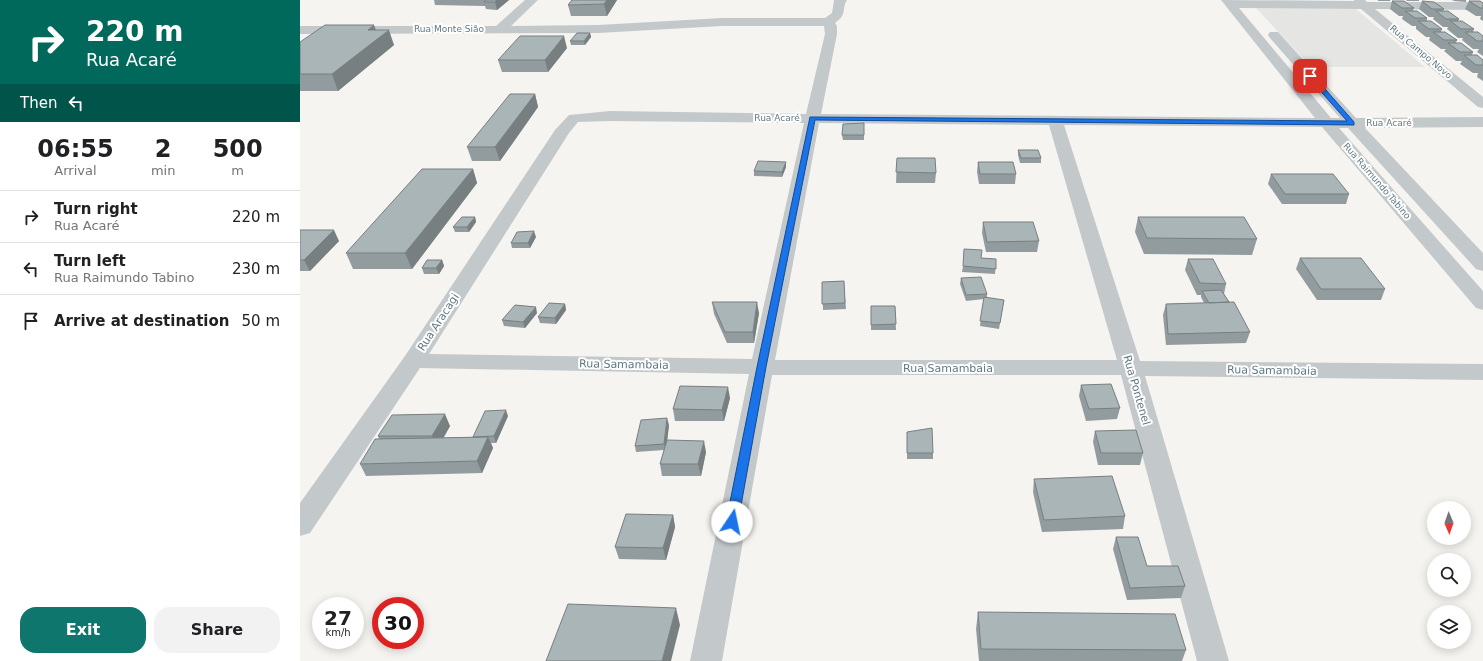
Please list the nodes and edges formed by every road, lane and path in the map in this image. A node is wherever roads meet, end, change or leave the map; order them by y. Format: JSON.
{"nodes":[{"id":1,"x":532,"y":0,"type":"edge"},
{"id":2,"x":841,"y":0,"type":"edge"},
{"id":3,"x":1237,"y":2,"type":"edge"},
{"id":4,"x":1361,"y":2,"type":"edge"},
{"id":5,"x":1435,"y":3,"type":"edge"},
{"id":6,"x":1483,"y":6,"type":"edge"},
{"id":7,"x":1458,"y":19,"type":"edge"},
{"id":8,"x":828,"y":22,"type":"junction"},
{"id":9,"x":500,"y":29,"type":"junction"},
{"id":10,"x":300,"y":30,"type":"edge"},
{"id":11,"x":1483,"y":104,"type":"edge"},
{"id":12,"x":574,"y":118,"type":"joint"},
{"id":13,"x":812,"y":118,"type":"junction"},
{"id":14,"x":1055,"y":121,"type":"junction"},
{"id":15,"x":1483,"y":122,"type":"edge"},
{"id":16,"x":1327,"y":123,"type":"junction"},
{"id":17,"x":1352,"y":123,"type":"junction"},
{"id":18,"x":1483,"y":265,"type":"edge"},
{"id":19,"x":1483,"y":304,"type":"edge"},
{"id":20,"x":413,"y":361,"type":"junction"},
{"id":21,"x":762,"y":367,"type":"junction"},
{"id":22,"x":1131,"y":368,"type":"junction"},
{"id":23,"x":1483,"y":372,"type":"edge"},
{"id":24,"x":300,"y":526,"type":"edge"},
{"id":25,"x":706,"y":661,"type":"edge"},
{"id":26,"x":1213,"y":661,"type":"edge"}],
"edges":[{"from":1,"to":9,"type":"street"},
{"from":2,"to":8,"type":"street"},
{"from":3,"to":4,"type":"street"},
{"from":3,"to":16,"type":"street","name":"Rua Raimundo Tabino"},
{"from":3,"to":17,"type":"street","name":"Rua Raimundo Tabino"},
{"from":4,"to":5,"type":"street"},
{"from":4,"to":11,"type":"street","name":"Rua Campo Novo"},
{"from":5,"to":6,"type":"street"},
{"from":5,"to":7,"type":"street"},
{"from":8,"to":9,"type":"street","name":"Rua Monte Sião"},
{"from":8,"to":13,"type":"street"},
{"from":9,"to":10,"type":"street","name":"Rua Monte Sião"},
{"from":12,"to":13,"type":"street","name":"Rua Acaré"},
{"from":12,"to":20,"type":"street","name":"Rua Aracagi"},
{"from":13,"to":14,"type":"street","name":"Rua Acaré"},
{"from":13,"to":21,"type":"street"},
{"from":14,"to":16,"type":"street","name":"Rua Acaré"},
{"from":14,"to":22,"type":"street","name":"Rua Pontenel"},
{"from":15,"to":17,"type":"street","name":"Rua Acaré"},
{"from":16,"to":17,"type":"street","name":"Rua Acaré"},
{"from":16,"to":19,"type":"street","name":"Rua Raimundo Tabino"},
{"from":17,"to":18,"type":"street","name":"Rua Raimundo Tabino"},
{"from":20,"to":21,"type":"street","name":"Rua Samambaia"},
{"from":20,"to":24,"type":"street","name":"Rua Aracagi"},
{"from":21,"to":22,"type":"street","name":"Rua Samambaia"},
{"from":21,"to":25,"type":"street"},
{"from":22,"to":23,"type":"street","name":"Rua Samambaia"},
{"from":22,"to":26,"type":"street","name":"Rua Pontenel"}]}
